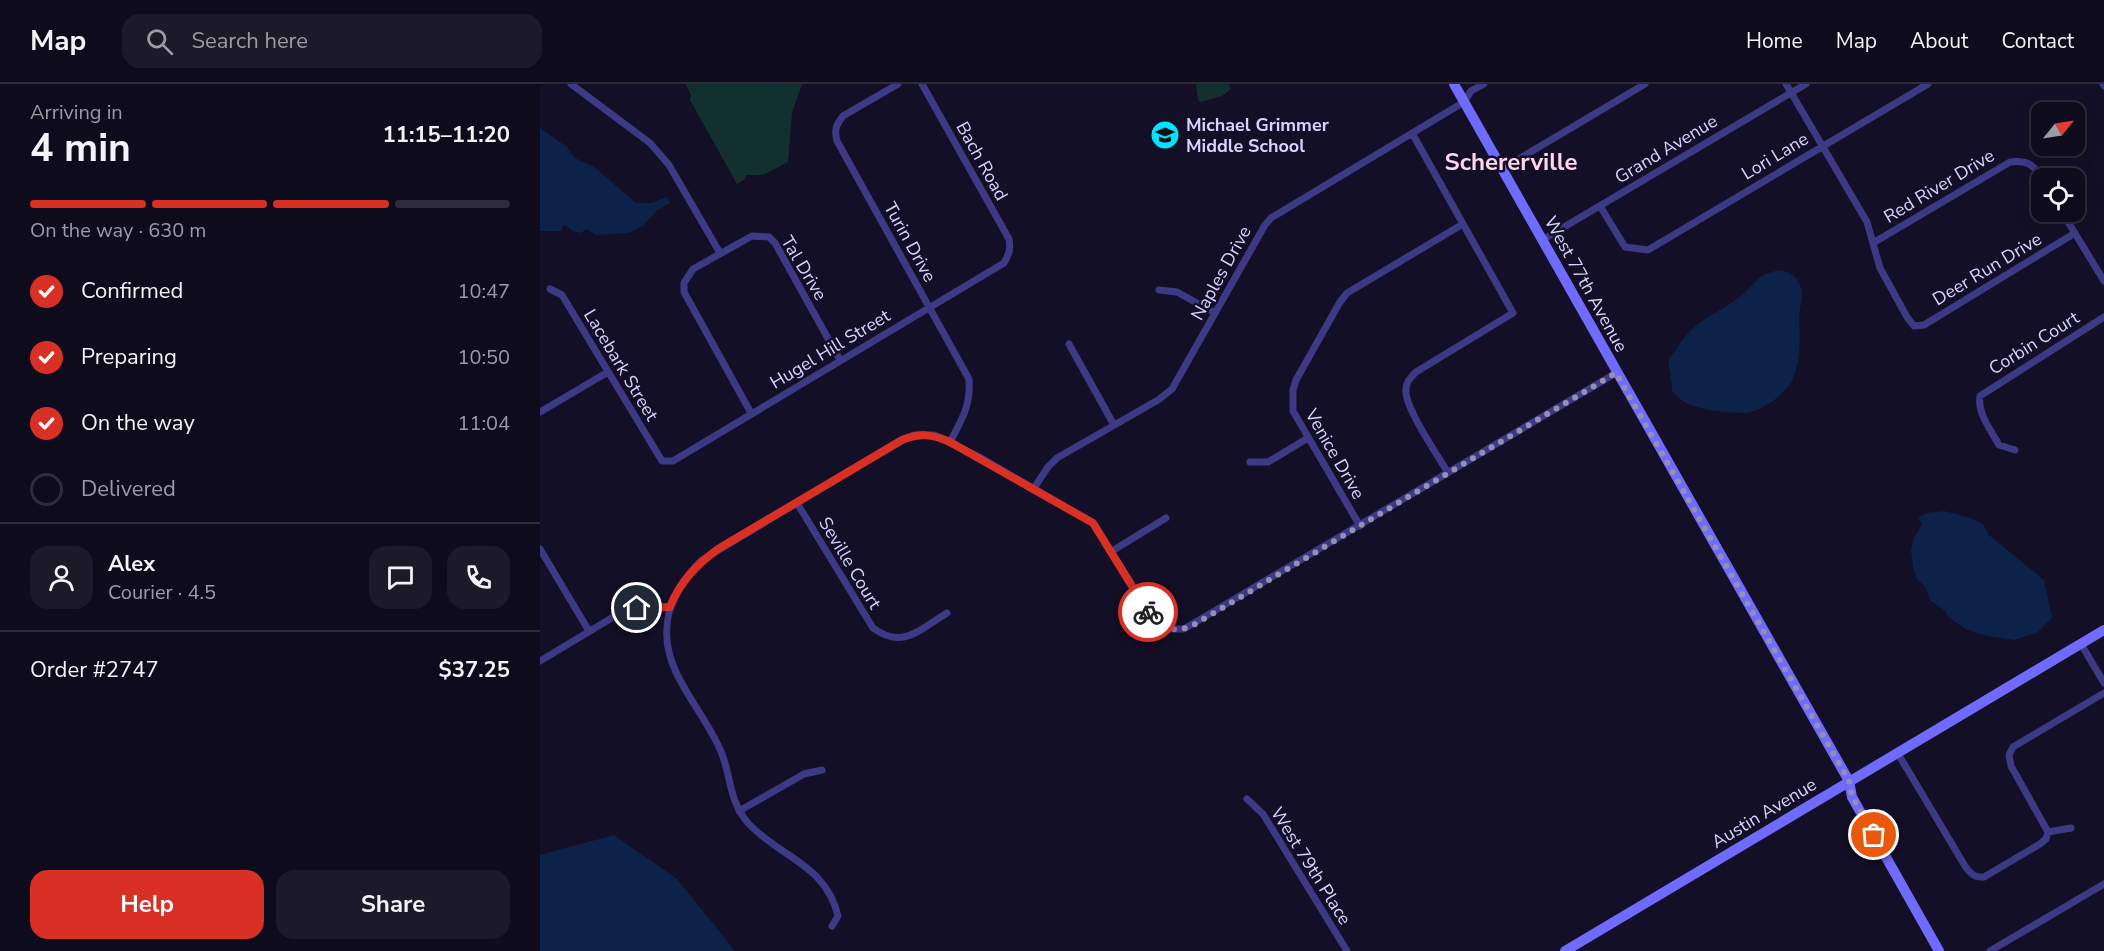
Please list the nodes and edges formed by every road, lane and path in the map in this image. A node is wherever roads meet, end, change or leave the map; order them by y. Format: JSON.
{"nodes":[{"id":1,"x":571,"y":84,"type":"edge"},
{"id":2,"x":898,"y":84,"type":"edge"},
{"id":3,"x":922,"y":84,"type":"edge"},
{"id":4,"x":1454,"y":84,"type":"edge"},
{"id":5,"x":1484,"y":84,"type":"edge"},
{"id":6,"x":1645,"y":84,"type":"edge"},
{"id":7,"x":1786,"y":84,"type":"edge"},
{"id":8,"x":1806,"y":84,"type":"edge"},
{"id":9,"x":1928,"y":84,"type":"edge"},
{"id":10,"x":1791,"y":93,"type":"junction"},
{"id":11,"x":1464,"y":102,"type":"junction"},
{"id":12,"x":1412,"y":133,"type":"junction"},
{"id":13,"x":1821,"y":146,"type":"junction"},
{"id":14,"x":2036,"y":168,"type":"edge"},
{"id":15,"x":1502,"y":169,"type":"junction"},
{"id":16,"x":1600,"y":206,"type":"junction"},
{"id":17,"x":2068,"y":222,"type":"edge"},
{"id":18,"x":1463,"y":224,"type":"junction"},
{"id":19,"x":2075,"y":233,"type":"junction"},
{"id":20,"x":1542,"y":240,"type":"junction"},
{"id":21,"x":1873,"y":243,"type":"junction"},
{"id":22,"x":720,"y":253,"type":"junction"},
{"id":23,"x":1009,"y":255,"type":"joint"},
{"id":24,"x":2104,"y":281,"type":"edge"},
{"id":25,"x":550,"y":289,"type":"dead end"},
{"id":26,"x":1159,"y":290,"type":"dead end"},
{"id":27,"x":930,"y":307,"type":"junction"},
{"id":28,"x":1215,"y":313,"type":"junction"},
{"id":29,"x":2104,"y":316,"type":"edge"},
{"id":30,"x":1069,"y":344,"type":"dead end"},
{"id":31,"x":840,"y":360,"type":"junction"},
{"id":32,"x":608,"y":372,"type":"junction"},
{"id":33,"x":1616,"y":373,"type":"junction"},
{"id":34,"x":540,"y":412,"type":"edge"},
{"id":35,"x":752,"y":413,"type":"junction"},
{"id":36,"x":1114,"y":425,"type":"junction"},
{"id":37,"x":1308,"y":438,"type":"junction"},
{"id":38,"x":950,"y":442,"type":"junction"},
{"id":39,"x":2015,"y":450,"type":"dead end"},
{"id":40,"x":662,"y":461,"type":"joint"},
{"id":41,"x":1250,"y":462,"type":"dead end"},
{"id":42,"x":1448,"y":473,"type":"junction"},
{"id":43,"x":1034,"y":488,"type":"junction"},
{"id":44,"x":797,"y":502,"type":"junction"},
{"id":45,"x":1167,"y":518,"type":"dead end"},
{"id":46,"x":1360,"y":526,"type":"junction"},
{"id":47,"x":540,"y":549,"type":"edge"},
{"id":48,"x":1112,"y":551,"type":"junction"},
{"id":49,"x":670,"y":607,"type":"junction"},
{"id":50,"x":946,"y":613,"type":"dead end"},
{"id":51,"x":2104,"y":630,"type":"edge"},
{"id":52,"x":589,"y":631,"type":"junction"},
{"id":53,"x":2081,"y":644,"type":"junction"},
{"id":54,"x":540,"y":661,"type":"edge"},
{"id":55,"x":2104,"y":683,"type":"edge"},
{"id":56,"x":2104,"y":693,"type":"edge"},
{"id":57,"x":1897,"y":752,"type":"junction"},
{"id":58,"x":822,"y":770,"type":"dead end"},
{"id":59,"x":1849,"y":781,"type":"junction"},
{"id":60,"x":1247,"y":798,"type":"dead end"},
{"id":61,"x":739,"y":811,"type":"junction"},
{"id":62,"x":2071,"y":828,"type":"dead end"},
{"id":63,"x":2048,"y":832,"type":"junction"},
{"id":64,"x":2104,"y":884,"type":"edge"},
{"id":65,"x":832,"y":926,"type":"dead end"},
{"id":66,"x":1347,"y":951,"type":"edge"},
{"id":67,"x":1565,"y":951,"type":"edge"},
{"id":68,"x":1939,"y":951,"type":"edge"},
{"id":69,"x":1990,"y":951,"type":"edge"}],
"edges":[{"from":1,"to":22,"type":"street"},
{"from":2,"to":27,"type":"street","name":"Turin Drive"},
{"from":3,"to":23,"type":"street","name":"Bach Road"},
{"from":4,"to":11,"type":"street","name":"West 77th Avenue"},
{"from":5,"to":11,"type":"street","name":"Naples Drive"},
{"from":6,"to":15,"type":"street"},
{"from":7,"to":10,"type":"street"},
{"from":8,"to":10,"type":"street","name":"Grand Avenue"},
{"from":9,"to":13,"type":"street","name":"Lori Lane"},
{"from":10,"to":13,"type":"street"},
{"from":10,"to":16,"type":"street","name":"Grand Avenue"},
{"from":11,"to":12,"type":"street","name":"Naples Drive"},
{"from":11,"to":15,"type":"street","name":"West 77th Avenue"},
{"from":12,"to":18,"type":"street"},
{"from":12,"to":28,"type":"street","name":"Naples Drive"},
{"from":13,"to":16,"type":"street","name":"Lori Lane"},
{"from":13,"to":21,"type":"street"},
{"from":14,"to":21,"type":"street","name":"Red River Drive"},
{"from":15,"to":20,"type":"street","name":"West 77th Avenue"},
{"from":16,"to":20,"type":"street","name":"Grand Avenue"},
{"from":17,"to":19,"type":"street"},
{"from":18,"to":37,"type":"street","name":"Venice Drive"},
{"from":18,"to":42,"type":"street"},
{"from":19,"to":21,"type":"street","name":"Deer Run Drive"},
{"from":19,"to":24,"type":"street"},
{"from":20,"to":33,"type":"street","name":"West 77th Avenue"},
{"from":22,"to":31,"type":"street","name":"Tal Drive"},
{"from":22,"to":35,"type":"street"},
{"from":23,"to":27,"type":"street","name":"Hugel Hill Street"},
{"from":25,"to":32,"type":"street","name":"Lacebark Street"},
{"from":26,"to":28,"type":"street"},
{"from":27,"to":31,"type":"street","name":"Hugel Hill Street"},
{"from":27,"to":38,"type":"street","name":"Turin Drive"},
{"from":28,"to":36,"type":"street","name":"Naples Drive"},
{"from":29,"to":39,"type":"street","name":"Corbin Court"},
{"from":30,"to":36,"type":"street"},
{"from":31,"to":35,"type":"street","name":"Hugel Hill Street"},
{"from":32,"to":34,"type":"street"},
{"from":32,"to":40,"type":"street","name":"Lacebark Street"},
{"from":33,"to":42,"type":"street"},
{"from":33,"to":59,"type":"street","name":"West 77th Avenue"},
{"from":35,"to":40,"type":"street","name":"Hugel Hill Street"},
{"from":36,"to":43,"type":"street","name":"Naples Drive"},
{"from":37,"to":41,"type":"street"},
{"from":37,"to":46,"type":"street","name":"Venice Drive"},
{"from":38,"to":43,"type":"street"},
{"from":38,"to":44,"type":"street"},
{"from":42,"to":46,"type":"street"},
{"from":43,"to":48,"type":"street"},
{"from":44,"to":49,"type":"street"},
{"from":44,"to":50,"type":"street","name":"Seville Court"},
{"from":45,"to":48,"type":"street"},
{"from":46,"to":48,"type":"street"},
{"from":47,"to":52,"type":"street"},
{"from":49,"to":52,"type":"street"},
{"from":49,"to":61,"type":"street"},
{"from":51,"to":53,"type":"street","name":"Austin Avenue"},
{"from":52,"to":54,"type":"street"},
{"from":53,"to":55,"type":"street"},
{"from":53,"to":57,"type":"street","name":"Austin Avenue"},
{"from":56,"to":63,"type":"street"},
{"from":57,"to":59,"type":"street","name":"Austin Avenue"},
{"from":57,"to":63,"type":"street"},
{"from":58,"to":61,"type":"street"},
{"from":59,"to":67,"type":"street","name":"Austin Avenue"},
{"from":59,"to":68,"type":"street","name":"West 77th Avenue"},
{"from":60,"to":66,"type":"street","name":"West 79th Place"},
{"from":61,"to":65,"type":"street"},
{"from":62,"to":63,"type":"street"},
{"from":64,"to":69,"type":"street"}]}
